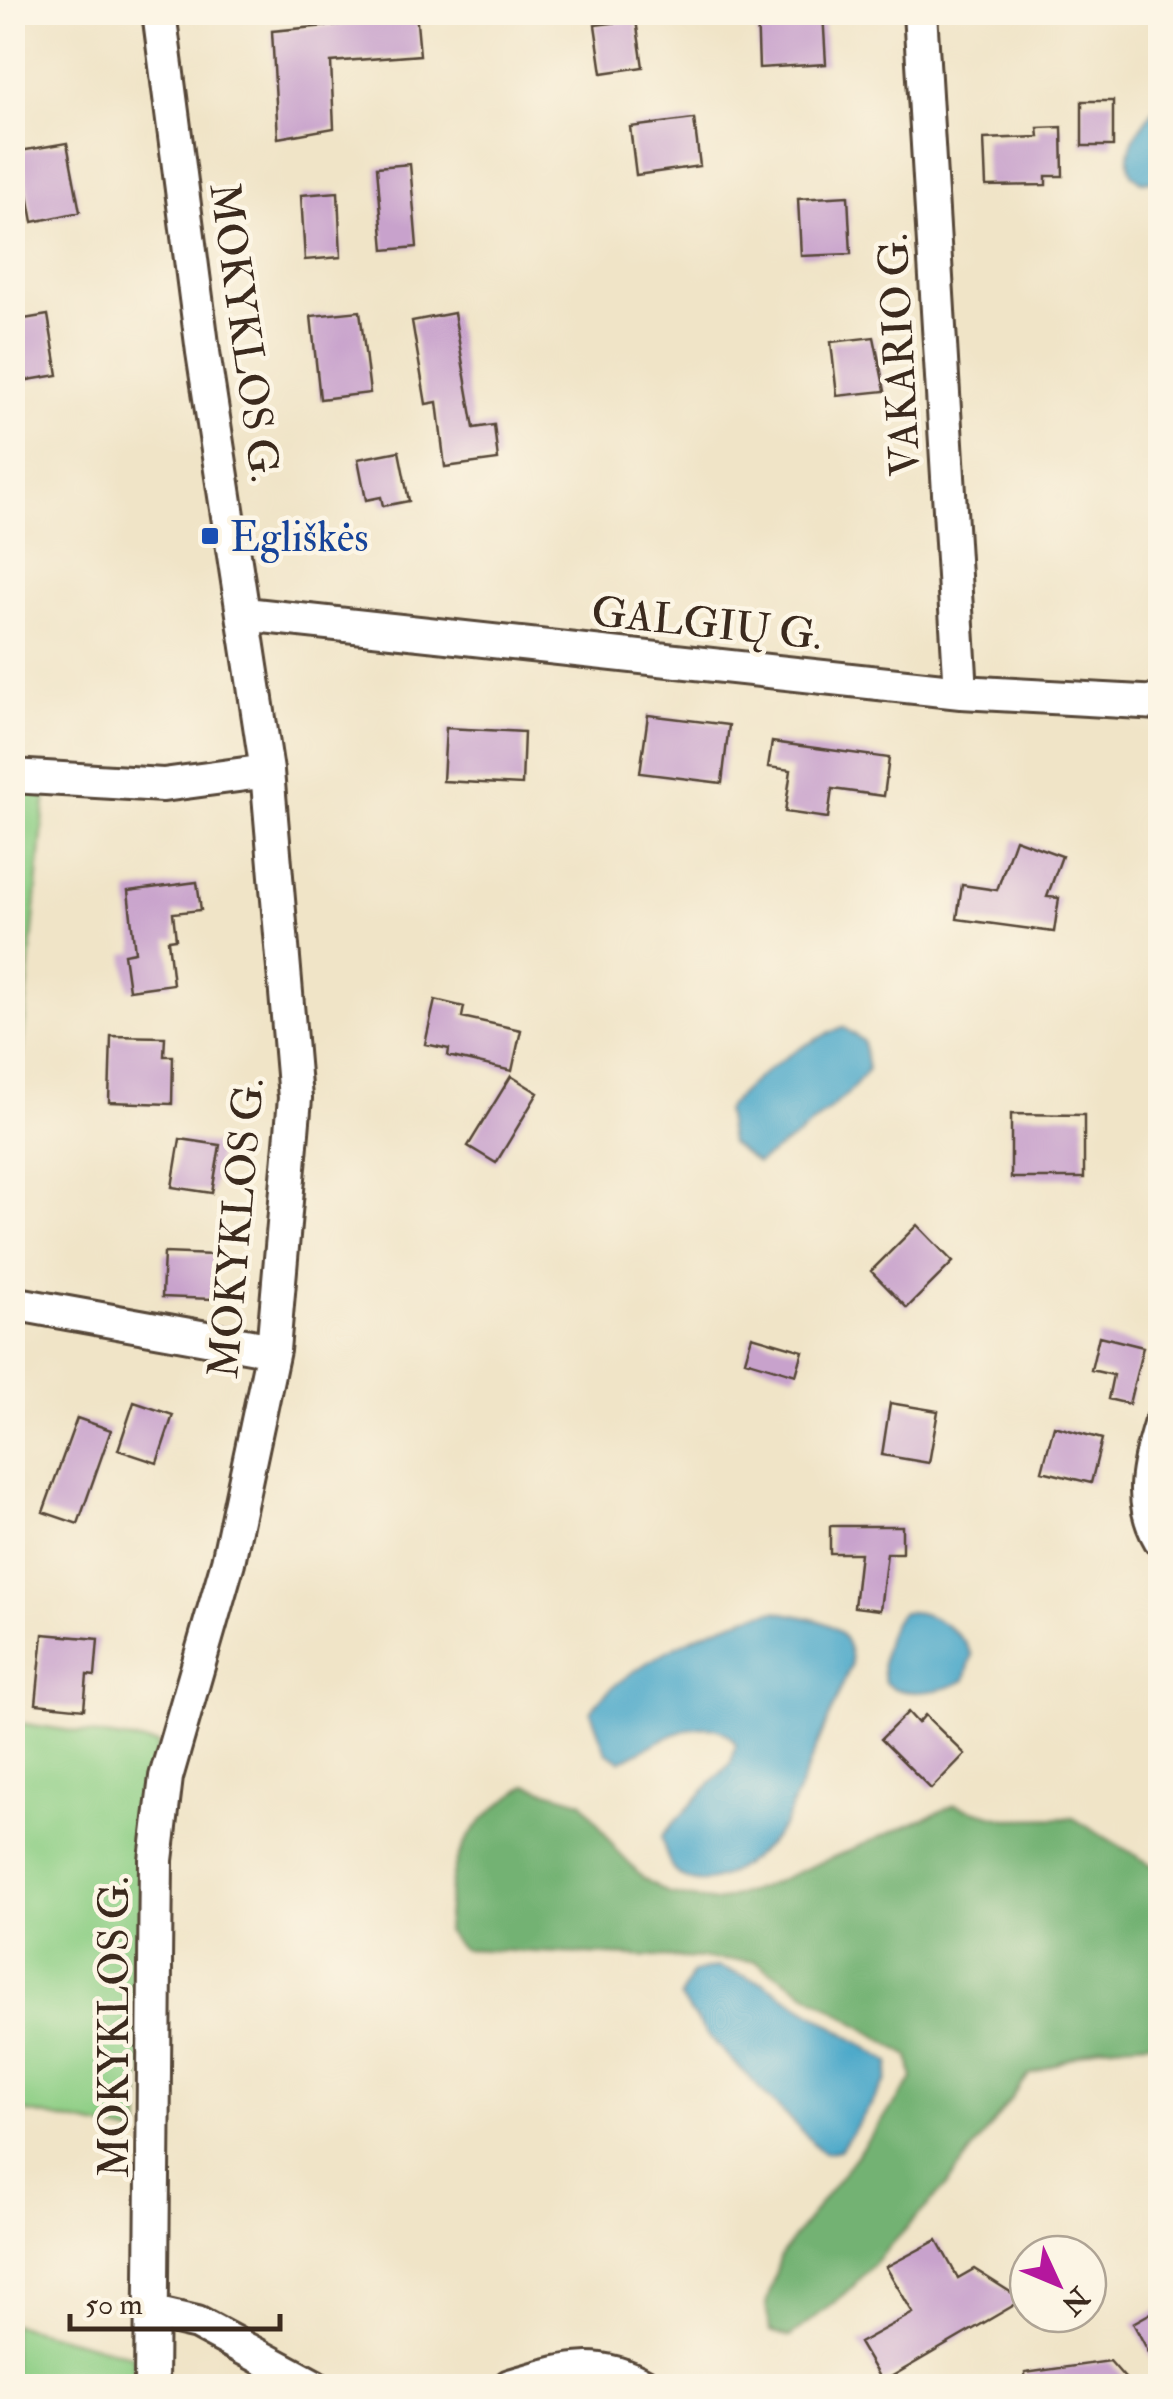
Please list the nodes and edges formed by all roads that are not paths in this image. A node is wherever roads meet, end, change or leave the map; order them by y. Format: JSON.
{"nodes":[{"id":1,"x":159,"y":12,"type":"edge"},
{"id":2,"x":920,"y":12,"type":"edge"},
{"id":3,"x":245,"y":614,"type":"junction"},
{"id":4,"x":960,"y":692,"type":"junction"},
{"id":5,"x":1160,"y":704,"type":"edge"},
{"id":6,"x":267,"y":771,"type":"junction"},
{"id":7,"x":12,"y":776,"type":"edge"},
{"id":8,"x":12,"y":1303,"type":"edge"},
{"id":9,"x":273,"y":1350,"type":"junction"},
{"id":10,"x":1160,"y":1426,"type":"edge"},
{"id":11,"x":1160,"y":1539,"type":"edge"},
{"id":12,"x":154,"y":2314,"type":"junction"},
{"id":13,"x":151,"y":2386,"type":"edge"},
{"id":14,"x":314,"y":2386,"type":"edge"},
{"id":15,"x":510,"y":2386,"type":"edge"},
{"id":16,"x":646,"y":2386,"type":"edge"}],
"edges":[{"from":1,"to":3,"type":"street","name":"MOKYKLOS G."},
{"from":2,"to":4,"type":"street","name":"VAKARIO G."},
{"from":3,"to":4,"type":"street","name":"GALGIŲ G."},
{"from":3,"to":6,"type":"street","name":"MOKYKLOS G."},
{"from":4,"to":5,"type":"street","name":"GALGIŲ G."},
{"from":6,"to":7,"type":"street"},
{"from":6,"to":9,"type":"street","name":"MOKYKLOS G."},
{"from":8,"to":9,"type":"street"},
{"from":9,"to":12,"type":"street","name":"MOKYKLOS G."},
{"from":10,"to":11,"type":"street"},
{"from":12,"to":13,"type":"street","name":"MOKYKLOS G."},
{"from":12,"to":14,"type":"street"},
{"from":15,"to":16,"type":"street"}]}
